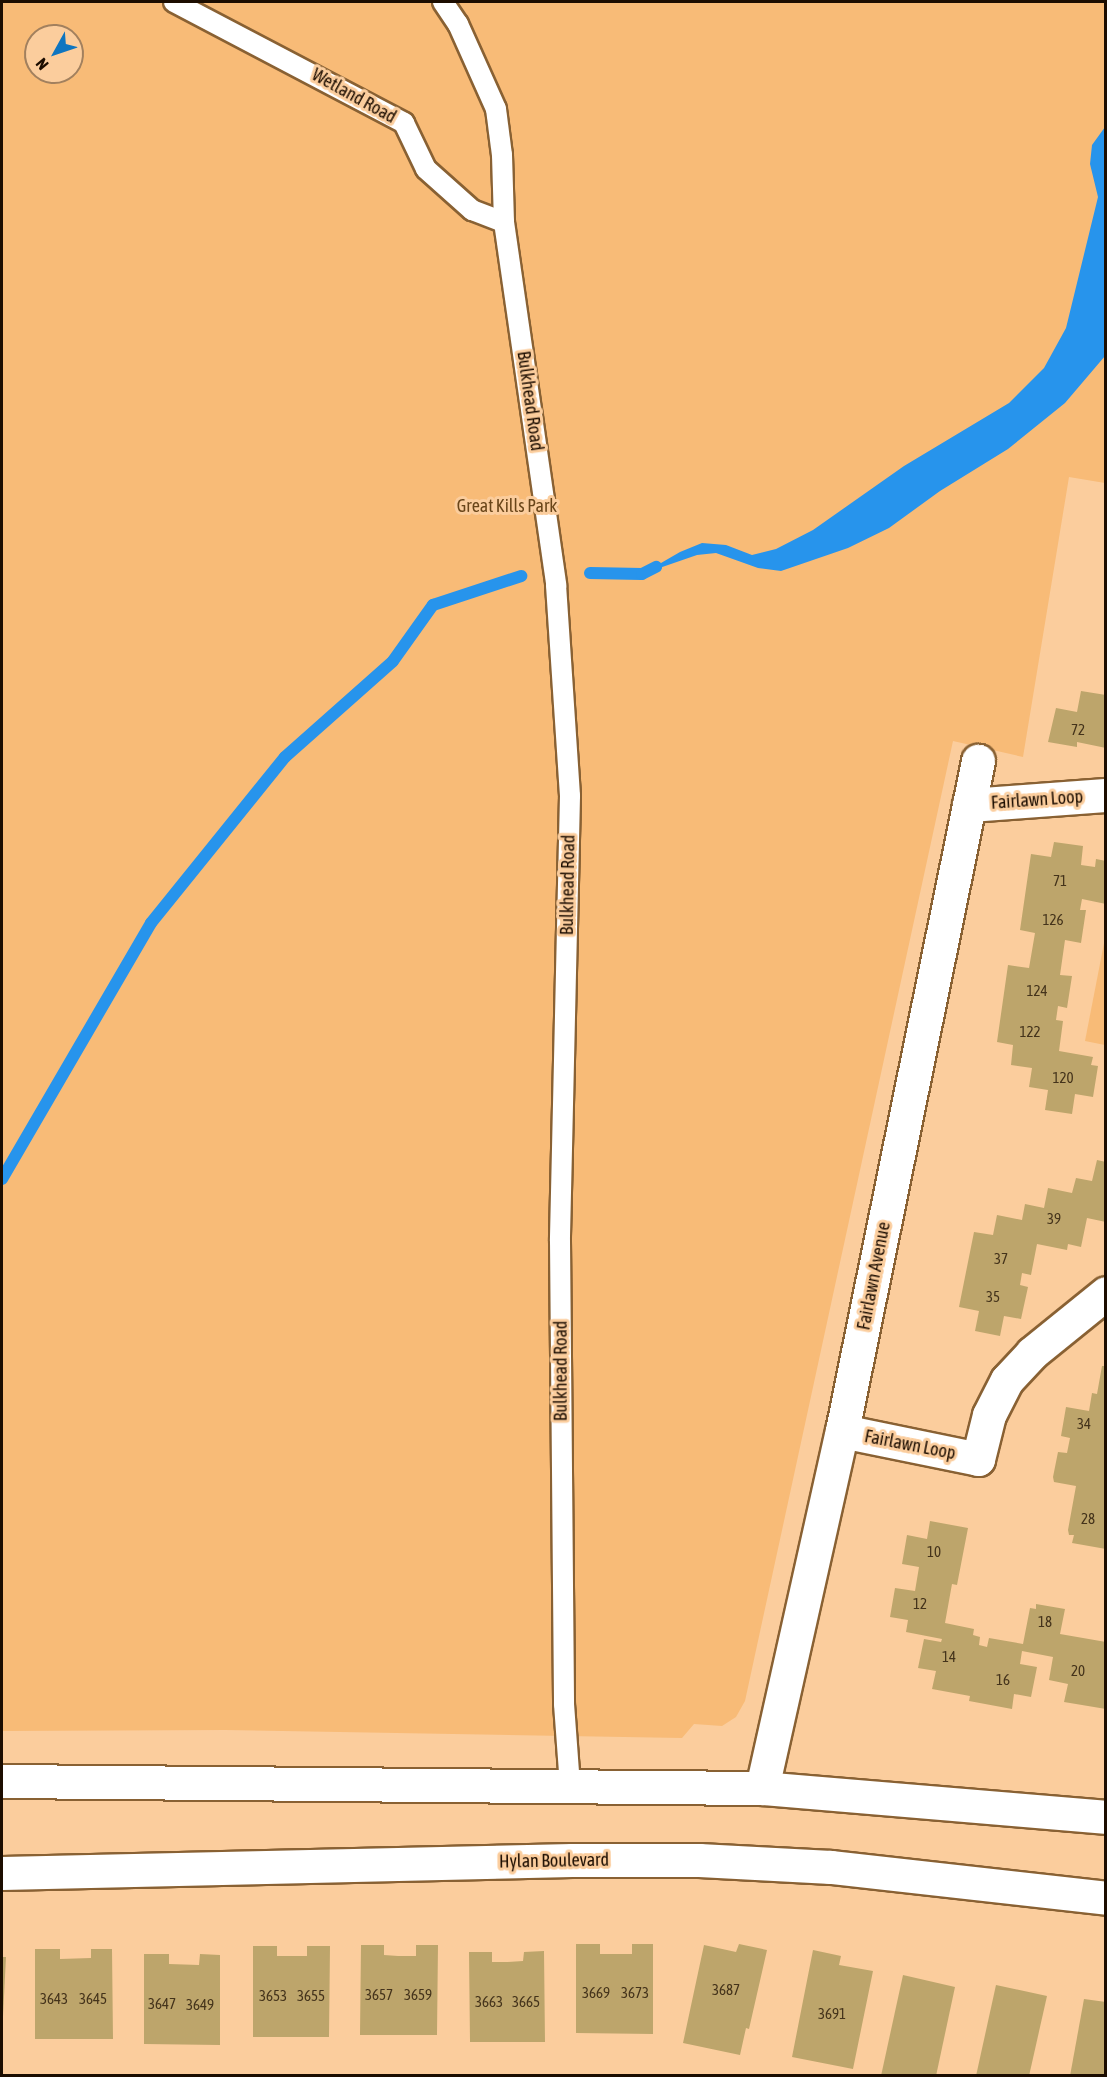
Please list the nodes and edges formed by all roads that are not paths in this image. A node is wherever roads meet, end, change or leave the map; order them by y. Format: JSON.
{"nodes":[{"id":1,"x":174,"y":2,"type":"edge"},
{"id":2,"x":443,"y":2,"type":"edge"},
{"id":3,"x":504,"y":222,"type":"junction"},
{"id":4,"x":978,"y":761,"type":"dead end"},
{"id":5,"x":1106,"y":795,"type":"edge"},
{"id":6,"x":969,"y":805,"type":"junction"},
{"id":7,"x":1106,"y":1293,"type":"edge"},
{"id":8,"x":842,"y":1431,"type":"junction"},
{"id":9,"x":2,"y":1781,"type":"edge"},
{"id":10,"x":570,"y":1785,"type":"junction"},
{"id":11,"x":762,"y":1788,"type":"junction"},
{"id":12,"x":1106,"y":1817,"type":"edge"},
{"id":13,"x":2,"y":1874,"type":"edge"},
{"id":14,"x":1106,"y":1898,"type":"edge"}],
"edges":[{"from":1,"to":3,"type":"lane","name":"Wetland Road"},
{"from":2,"to":3,"type":"lane","name":"Bulkhead Road"},
{"from":3,"to":10,"type":"lane","name":"Bulkhead Road"},
{"from":4,"to":6,"type":"main road","name":"Fairlawn Avenue"},
{"from":5,"to":6,"type":"main road","name":"Fairlawn Loop"},
{"from":6,"to":8,"type":"main road","name":"Fairlawn Avenue"},
{"from":7,"to":8,"type":"main road","name":"Fairlawn Loop"},
{"from":8,"to":11,"type":"main road","name":"Fairlawn Avenue"},
{"from":9,"to":10,"type":"main road"},
{"from":10,"to":11,"type":"main road"},
{"from":11,"to":12,"type":"main road"},
{"from":13,"to":14,"type":"main road","name":"Hylan Boulevard"}]}
